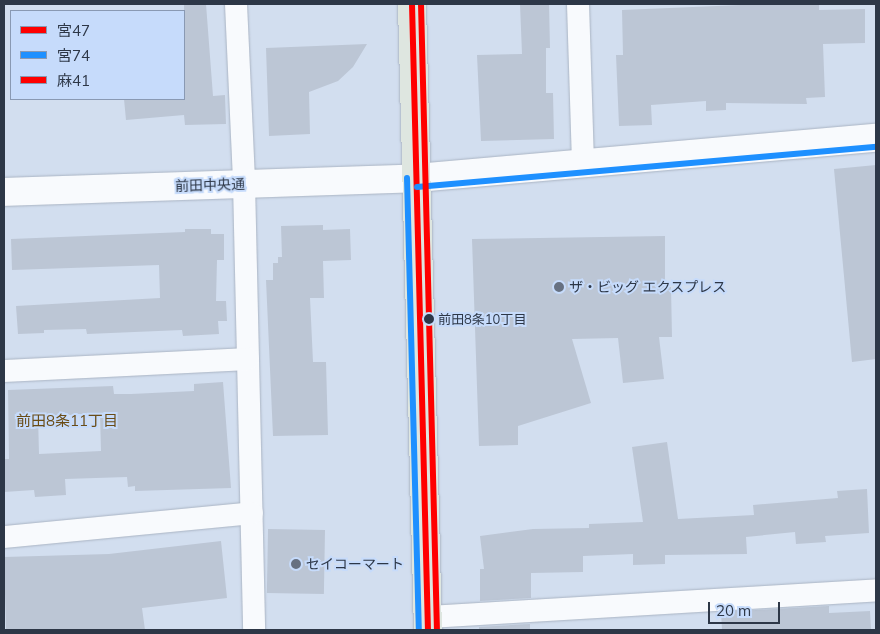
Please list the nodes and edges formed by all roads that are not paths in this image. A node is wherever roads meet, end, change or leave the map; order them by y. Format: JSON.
{"nodes":[{"id":1,"x":236,"y":4,"type":"edge"},
{"id":2,"x":412,"y":4,"type":"edge"},
{"id":3,"x":578,"y":4,"type":"edge"},
{"id":4,"x":876,"y":138,"type":"edge"},
{"id":5,"x":583,"y":164,"type":"junction"},
{"id":6,"x":416,"y":178,"type":"junction"},
{"id":7,"x":244,"y":183,"type":"junction"},
{"id":8,"x":4,"y":192,"type":"edge"},
{"id":9,"x":248,"y":360,"type":"junction"},
{"id":10,"x":4,"y":371,"type":"edge"},
{"id":11,"x":252,"y":513,"type":"junction"},
{"id":12,"x":4,"y":537,"type":"edge"},
{"id":13,"x":876,"y":590,"type":"edge"},
{"id":14,"x":427,"y":623,"type":"edge"},
{"id":15,"x":254,"y":630,"type":"edge"}],
"edges":[{"from":1,"to":7,"type":"street"},
{"from":2,"to":6,"type":"main road"},
{"from":3,"to":5,"type":"street"},
{"from":4,"to":5,"type":"street","name":"前田中央通"},
{"from":5,"to":6,"type":"street","name":"前田中央通"},
{"from":6,"to":7,"type":"street","name":"前田中央通"},
{"from":6,"to":14,"type":"main road"},
{"from":7,"to":8,"type":"street","name":"前田中央通"},
{"from":7,"to":9,"type":"street"},
{"from":9,"to":10,"type":"street"},
{"from":9,"to":11,"type":"street"},
{"from":11,"to":12,"type":"street"},
{"from":11,"to":15,"type":"street"},
{"from":13,"to":14,"type":"street"}]}
